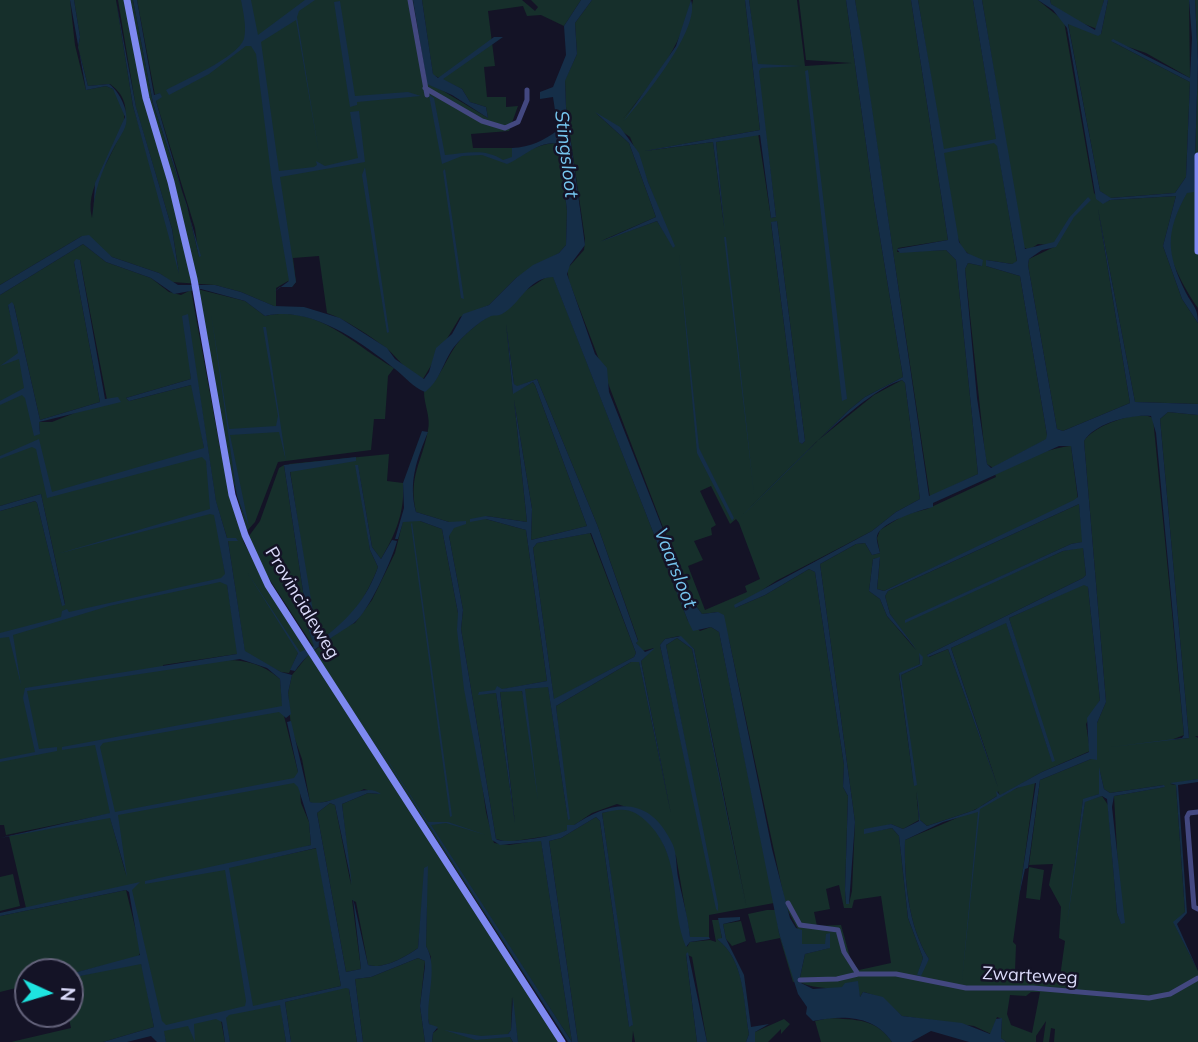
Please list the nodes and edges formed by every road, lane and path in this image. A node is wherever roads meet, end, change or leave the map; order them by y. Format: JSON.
{"nodes":[{"id":1,"x":127,"y":0,"type":"edge"},
{"id":2,"x":410,"y":0,"type":"edge"},
{"id":3,"x":425,"y":88,"type":"junction"},
{"id":4,"x":527,"y":90,"type":"dead end"},
{"id":5,"x":427,"y":95,"type":"dead end"},
{"id":6,"x":1198,"y":156,"type":"edge"},
{"id":7,"x":1198,"y":251,"type":"edge"},
{"id":8,"x":1198,"y":813,"type":"edge"},
{"id":9,"x":1191,"y":863,"type":"junction"},
{"id":10,"x":1198,"y":863,"type":"edge"},
{"id":11,"x":788,"y":903,"type":"dead end"},
{"id":12,"x":1198,"y":909,"type":"edge"},
{"id":13,"x":858,"y":974,"type":"junction"},
{"id":14,"x":1198,"y":978,"type":"edge"},
{"id":15,"x":800,"y":980,"type":"dead end"},
{"id":16,"x":562,"y":1042,"type":"edge"}],
"edges":[{"from":1,"to":16,"type":"main road","name":"Provincialeweg"},
{"from":2,"to":3,"type":"street"},
{"from":3,"to":4,"type":"street"},
{"from":3,"to":5,"type":"street"},
{"from":6,"to":7,"type":"main road"},
{"from":8,"to":9,"type":"street"},
{"from":9,"to":10,"type":"street"},
{"from":9,"to":12,"type":"street"},
{"from":11,"to":13,"type":"street"},
{"from":13,"to":14,"type":"street","name":"Zwarteweg"},
{"from":13,"to":15,"type":"street","name":"Zwarteweg"}]}
